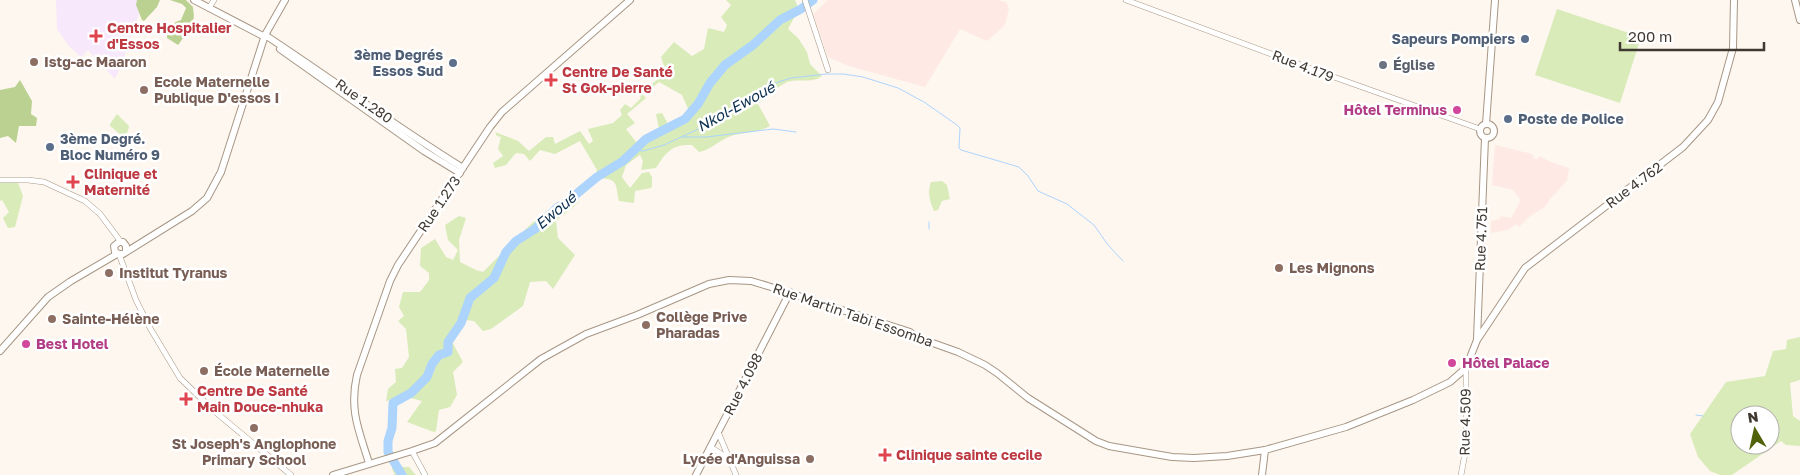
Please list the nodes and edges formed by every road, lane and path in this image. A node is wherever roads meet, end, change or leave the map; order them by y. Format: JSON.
{"nodes":[{"id":1,"x":194,"y":0,"type":"edge"},
{"id":2,"x":214,"y":0,"type":"edge"},
{"id":3,"x":285,"y":0,"type":"edge"},
{"id":4,"x":630,"y":0,"type":"edge"},
{"id":5,"x":805,"y":0,"type":"edge"},
{"id":6,"x":1126,"y":0,"type":"edge"},
{"id":7,"x":1494,"y":0,"type":"edge"},
{"id":8,"x":1734,"y":0,"type":"edge"},
{"id":9,"x":1794,"y":0,"type":"edge"},
{"id":10,"x":209,"y":8,"type":"junction"},
{"id":11,"x":1800,"y":20,"type":"edge"},
{"id":12,"x":265,"y":37,"type":"junction"},
{"id":13,"x":828,"y":70,"type":"dead end"},
{"id":14,"x":1486,"y":124,"type":"junction"},
{"id":15,"x":1480,"y":129,"type":"junction"},
{"id":16,"x":1485,"y":138,"type":"junction"},
{"id":17,"x":461,"y":171,"type":"junction"},
{"id":18,"x":0,"y":180,"type":"edge"},
{"id":19,"x":143,"y":241,"type":"junction"},
{"id":20,"x":118,"y":248,"type":"junction"},
{"id":21,"x":126,"y":251,"type":"junction"},
{"id":22,"x":126,"y":269,"type":"junction"},
{"id":23,"x":790,"y":292,"type":"junction"},
{"id":24,"x":1477,"y":340,"type":"junction"},
{"id":25,"x":0,"y":351,"type":"edge"},
{"id":26,"x":1466,"y":368,"type":"junction"},
{"id":27,"x":718,"y":432,"type":"junction"},
{"id":28,"x":710,"y":447,"type":"junction"},
{"id":29,"x":1265,"y":450,"type":"junction"},
{"id":30,"x":412,"y":451,"type":"junction"},
{"id":31,"x":728,"y":458,"type":"junction"},
{"id":32,"x":370,"y":463,"type":"junction"},
{"id":33,"x":291,"y":475,"type":"edge"},
{"id":34,"x":333,"y":475,"type":"edge"},
{"id":35,"x":424,"y":475,"type":"edge"},
{"id":36,"x":696,"y":475,"type":"edge"},
{"id":37,"x":736,"y":475,"type":"edge"},
{"id":38,"x":1262,"y":475,"type":"edge"},
{"id":39,"x":1461,"y":475,"type":"edge"}],
"edges":[{"from":1,"to":10,"type":"main road","name":"Rue 1.280"},
{"from":2,"to":10,"type":"street"},
{"from":3,"to":12,"type":"main road"},
{"from":4,"to":17,"type":"main road","name":"Rue 1.273"},
{"from":5,"to":13,"type":"street"},
{"from":6,"to":15,"type":"street","name":"Rue 4.179"},
{"from":7,"to":14,"type":"main road"},
{"from":8,"to":24,"type":"main road","name":"Rue 4.762"},
{"from":9,"to":11,"type":"main road"},
{"from":10,"to":12,"type":"main road","name":"Rue 1.280"},
{"from":12,"to":17,"type":"main road","name":"Rue 1.280"},
{"from":12,"to":19,"type":"main road"},
{"from":14,"to":15,"type":"main road"},
{"from":14,"to":16,"type":"main road"},
{"from":15,"to":16,"type":"main road"},
{"from":16,"to":24,"type":"main road","name":"Rue 4.751"},
{"from":17,"to":32,"type":"main road","name":"Rue 1.273"},
{"from":18,"to":20,"type":"street"},
{"from":19,"to":20,"type":"main road"},
{"from":19,"to":21,"type":"main road"},
{"from":20,"to":21,"type":"main road"},
{"from":20,"to":22,"type":"street"},
{"from":20,"to":25,"type":"main road"},
{"from":21,"to":22,"type":"street"},
{"from":22,"to":33,"type":"street"},
{"from":23,"to":27,"type":"main road","name":"Rue 4.098"},
{"from":23,"to":29,"type":"main road","name":"Rue Martin Tabi Essomba"},
{"from":23,"to":30,"type":"main road","name":"Rue Martin Tabi Essomba"},
{"from":24,"to":26,"type":"main road","name":"Rue Martin Tabi Essomba"},
{"from":26,"to":29,"type":"main road","name":"Rue Martin Tabi Essomba"},
{"from":26,"to":39,"type":"street","name":"Rue 4.509"},
{"from":27,"to":28,"type":"main road","name":"Rue 4.098"},
{"from":27,"to":31,"type":"street"},
{"from":28,"to":31,"type":"street"},
{"from":28,"to":36,"type":"main road","name":"Rue 4.098"},
{"from":29,"to":38,"type":"main road"},
{"from":30,"to":32,"type":"main road","name":"Rue Martin Tabi Essomba"},
{"from":30,"to":35,"type":"street"},
{"from":31,"to":37,"type":"street"},
{"from":32,"to":34,"type":"main road","name":"Rue Martin Tabi Essomba"}]}
